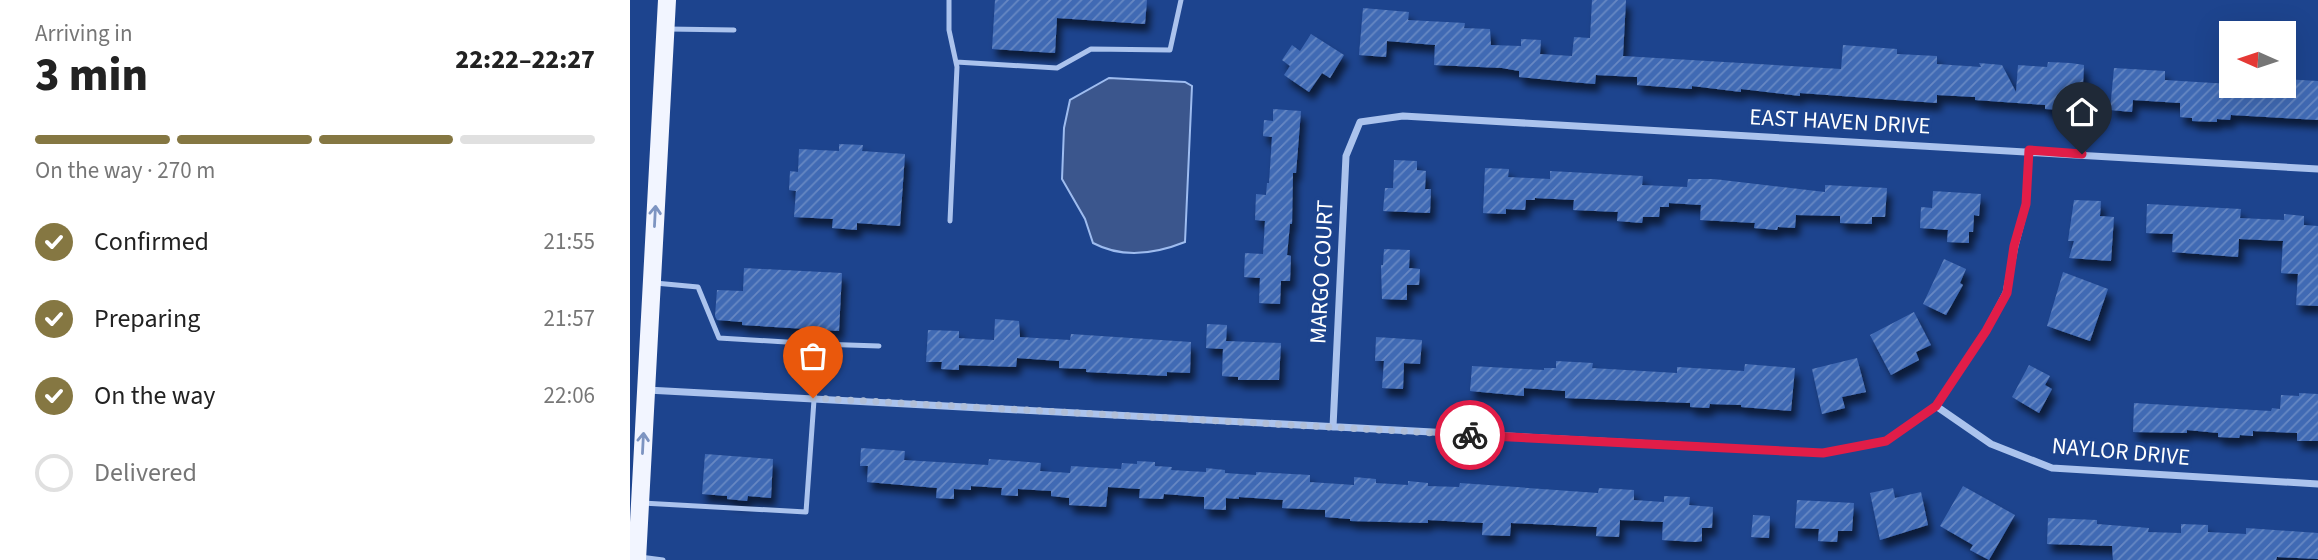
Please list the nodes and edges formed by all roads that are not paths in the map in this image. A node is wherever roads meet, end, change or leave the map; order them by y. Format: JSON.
{"nodes":[{"id":1,"x":667,"y":0,"type":"edge"},
{"id":2,"x":949,"y":0,"type":"edge"},
{"id":3,"x":1181,"y":0,"type":"edge"},
{"id":4,"x":666,"y":29,"type":"junction"},
{"id":5,"x":734,"y":30,"type":"dead end"},
{"id":6,"x":956,"y":62,"type":"junction"},
{"id":7,"x":1360,"y":122,"type":"joint"},
{"id":8,"x":2029,"y":150,"type":"junction"},
{"id":9,"x":2318,"y":169,"type":"edge"},
{"id":10,"x":950,"y":220,"type":"dead end"},
{"id":11,"x":652,"y":283,"type":"junction"},
{"id":12,"x":818,"y":344,"type":"junction"},
{"id":13,"x":879,"y":346,"type":"dead end"},
{"id":14,"x":630,"y":380,"type":"edge"},
{"id":15,"x":646,"y":390,"type":"junction"},
{"id":16,"x":813,"y":398,"type":"junction"},
{"id":17,"x":1936,"y":406,"type":"junction"},
{"id":18,"x":1333,"y":427,"type":"junction"},
{"id":19,"x":2318,"y":485,"type":"edge"},
{"id":20,"x":640,"y":502,"type":"junction"},
{"id":21,"x":637,"y":558,"type":"edge"},
{"id":22,"x":663,"y":560,"type":"edge"}],
"edges":[{"from":1,"to":4,"type":"main road"},
{"from":2,"to":6,"type":"lane"},
{"from":3,"to":6,"type":"lane"},
{"from":4,"to":5,"type":"lane"},
{"from":11,"to":4,"type":"main road","one_way":true},
{"from":6,"to":10,"type":"lane"},
{"from":7,"to":8,"type":"street","name":"EAST HAVEN DRIVE"},
{"from":7,"to":18,"type":"street","name":"MARGO COURT"},
{"from":8,"to":9,"type":"street","name":"EAST HAVEN DRIVE"},
{"from":8,"to":17,"type":"street"},
{"from":11,"to":12,"type":"lane"},
{"from":11,"to":15,"type":"main road"},
{"from":12,"to":13,"type":"lane"},
{"from":12,"to":16,"type":"lane"},
{"from":14,"to":15,"type":"main road"},
{"from":15,"to":16,"type":"street"},
{"from":20,"to":15,"type":"main road","one_way":true},
{"from":16,"to":18,"type":"street"},
{"from":16,"to":20,"type":"lane"},
{"from":17,"to":18,"type":"street"},
{"from":17,"to":19,"type":"street","name":"NAYLOR DRIVE"},
{"from":20,"to":21,"type":"main road"},
{"from":21,"to":22,"type":"lane"}]}
